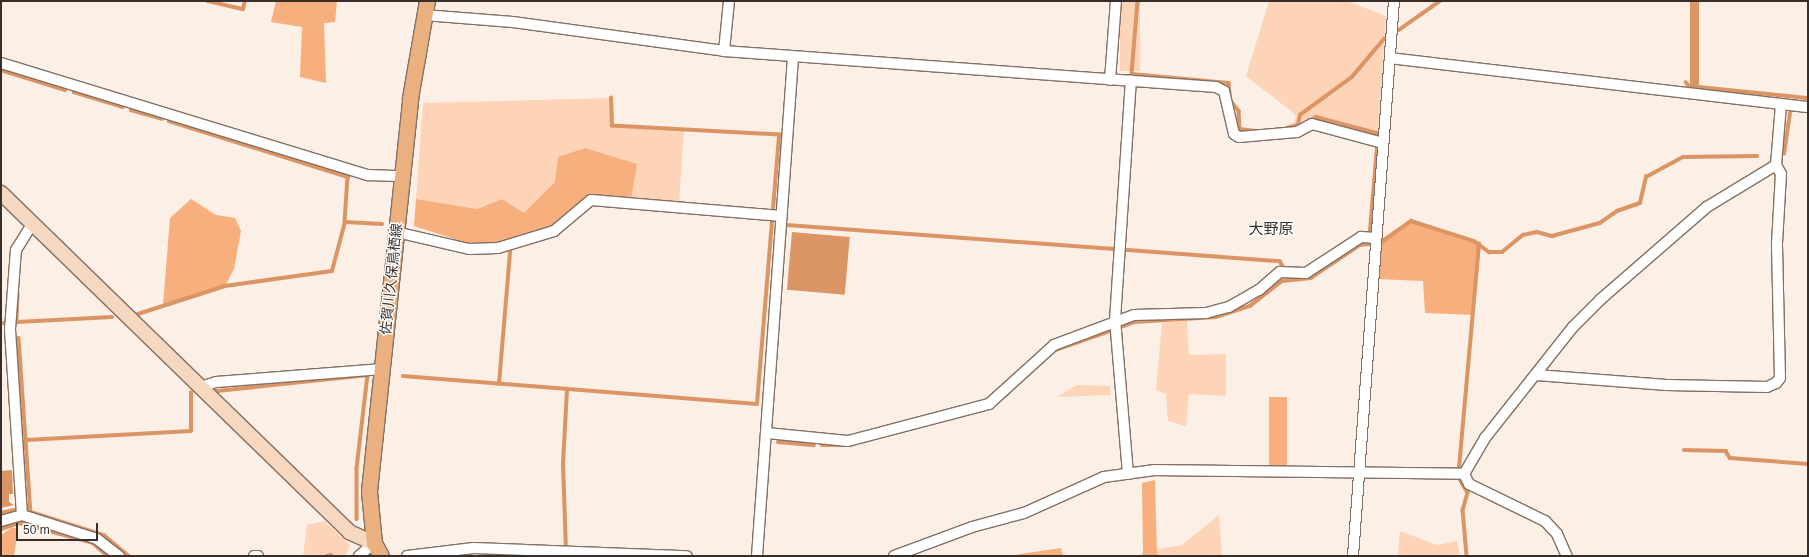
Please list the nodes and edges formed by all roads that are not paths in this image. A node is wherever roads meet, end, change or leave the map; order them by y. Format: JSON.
{"nodes":[{"id":1,"x":729,"y":1,"type":"edge"},
{"id":2,"x":1116,"y":1,"type":"edge"},
{"id":3,"x":1394,"y":1,"type":"edge"},
{"id":4,"x":426,"y":8,"type":"edge"},
{"id":5,"x":724,"y":51,"type":"junction"},
{"id":6,"x":793,"y":57,"type":"junction"},
{"id":7,"x":1390,"y":58,"type":"junction"},
{"id":8,"x":1,"y":63,"type":"edge"},
{"id":9,"x":1110,"y":80,"type":"junction"},
{"id":10,"x":1131,"y":81,"type":"junction"},
{"id":11,"x":1781,"y":104,"type":"junction"},
{"id":12,"x":1808,"y":107,"type":"edge"},
{"id":13,"x":1384,"y":144,"type":"junction"},
{"id":14,"x":1776,"y":165,"type":"junction"},
{"id":15,"x":402,"y":176,"type":"junction"},
{"id":16,"x":1,"y":193,"type":"edge"},
{"id":17,"x":776,"y":216,"type":"junction"},
{"id":18,"x":32,"y":224,"type":"junction"},
{"id":19,"x":396,"y":232,"type":"junction"},
{"id":20,"x":1376,"y":238,"type":"junction"},
{"id":21,"x":1115,"y":320,"type":"junction"},
{"id":22,"x":5,"y":329,"type":"edge"},
{"id":23,"x":382,"y":369,"type":"junction"},
{"id":24,"x":1536,"y":375,"type":"junction"},
{"id":25,"x":200,"y":387,"type":"junction"},
{"id":26,"x":767,"y":433,"type":"junction"},
{"id":27,"x":1359,"y":471,"type":"junction"},
{"id":28,"x":1128,"y":474,"type":"junction"},
{"id":29,"x":1464,"y":474,"type":"junction"},
{"id":30,"x":22,"y":515,"type":"junction"},
{"id":31,"x":1,"y":521,"type":"edge"},
{"id":32,"x":378,"y":549,"type":"edge"},
{"id":33,"x":119,"y":556,"type":"edge"},
{"id":34,"x":254,"y":556,"type":"edge"},
{"id":35,"x":258,"y":556,"type":"edge"},
{"id":36,"x":358,"y":556,"type":"edge"},
{"id":37,"x":407,"y":556,"type":"edge"},
{"id":38,"x":687,"y":556,"type":"edge"},
{"id":39,"x":757,"y":556,"type":"edge"},
{"id":40,"x":894,"y":556,"type":"edge"},
{"id":41,"x":1353,"y":556,"type":"edge"},
{"id":42,"x":1567,"y":556,"type":"edge"}],
"edges":[{"from":1,"to":5,"type":"street"},
{"from":2,"to":9,"type":"street"},
{"from":3,"to":7,"type":"street"},
{"from":4,"to":5,"type":"street"},
{"from":4,"to":15,"type":"main road","name":"佐賀川久保鳥栖線"},
{"from":5,"to":6,"type":"street"},
{"from":6,"to":9,"type":"street"},
{"from":6,"to":17,"type":"street"},
{"from":7,"to":11,"type":"street"},
{"from":7,"to":13,"type":"street"},
{"from":8,"to":15,"type":"street"},
{"from":9,"to":10,"type":"street"},
{"from":10,"to":13,"type":"street"},
{"from":10,"to":21,"type":"street"},
{"from":11,"to":12,"type":"street"},
{"from":11,"to":14,"type":"street"},
{"from":13,"to":20,"type":"street"},
{"from":14,"to":24,"type":"street"},
{"from":14,"to":24,"type":"street"},
{"from":15,"to":19,"type":"main road","name":"佐賀川久保鳥栖線"},
{"from":16,"to":18,"type":"street"},
{"from":17,"to":19,"type":"street"},
{"from":17,"to":26,"type":"street"},
{"from":18,"to":22,"type":"street"},
{"from":18,"to":25,"type":"street"},
{"from":19,"to":23,"type":"main road","name":"佐賀川久保鳥栖線"},
{"from":20,"to":21,"type":"street"},
{"from":20,"to":27,"type":"street"},
{"from":21,"to":26,"type":"street"},
{"from":21,"to":28,"type":"street"},
{"from":22,"to":30,"type":"street"},
{"from":23,"to":25,"type":"street"},
{"from":23,"to":32,"type":"main road","name":"佐賀川久保鳥栖線"},
{"from":24,"to":29,"type":"street"},
{"from":25,"to":32,"type":"street"},
{"from":26,"to":39,"type":"street"},
{"from":27,"to":28,"type":"street"},
{"from":27,"to":29,"type":"street"},
{"from":27,"to":41,"type":"street"},
{"from":28,"to":40,"type":"street"},
{"from":29,"to":42,"type":"street"},
{"from":30,"to":31,"type":"street"},
{"from":30,"to":33,"type":"street"},
{"from":32,"to":36,"type":"street"},
{"from":34,"to":35,"type":"street"},
{"from":37,"to":38,"type":"street"}]}
